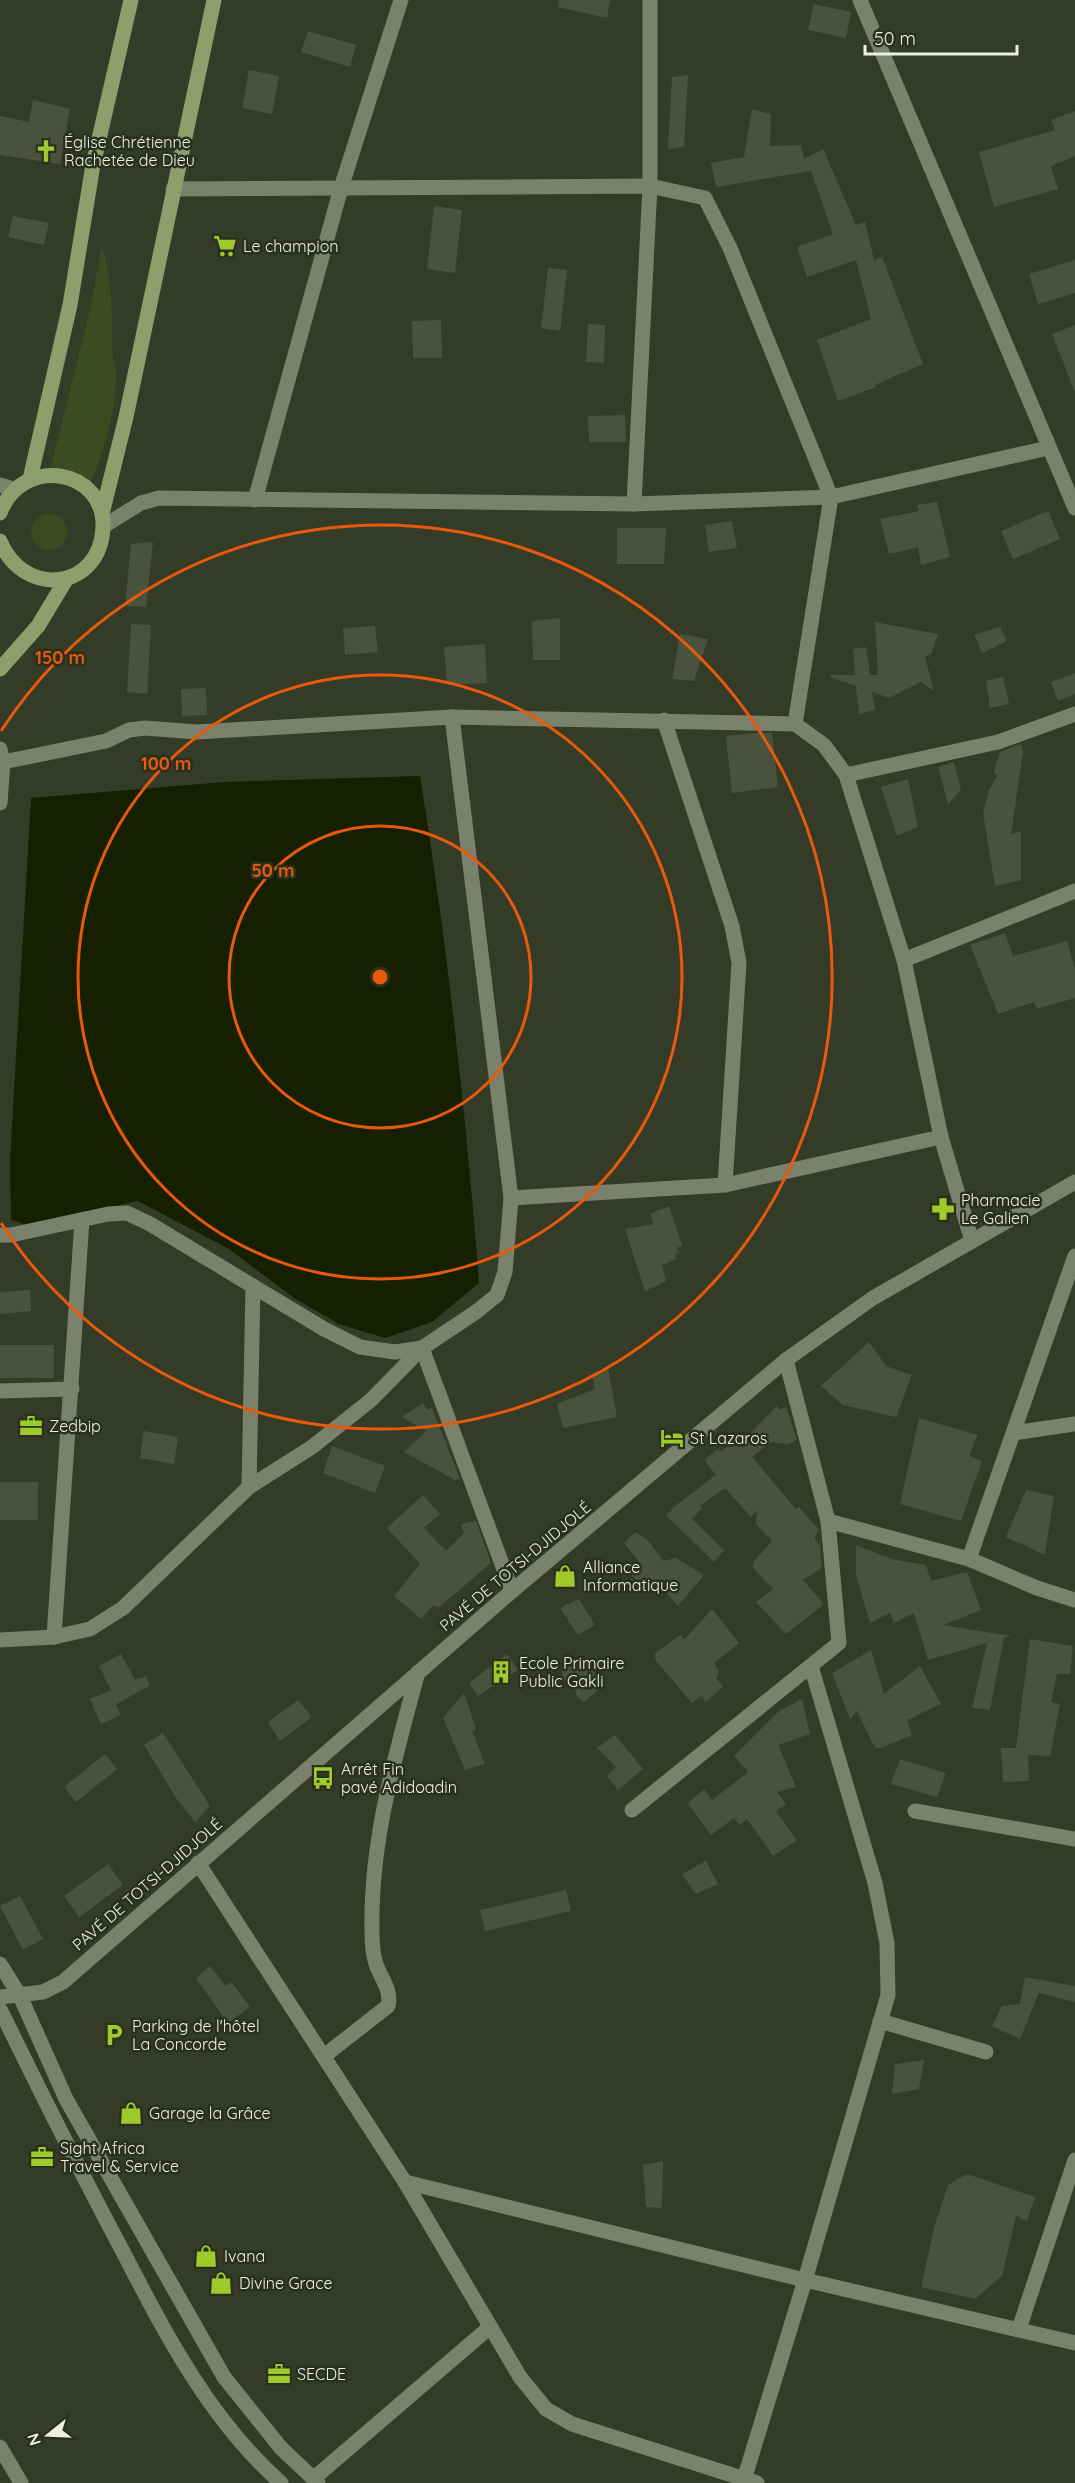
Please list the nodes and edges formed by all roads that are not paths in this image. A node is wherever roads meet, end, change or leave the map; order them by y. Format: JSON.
{"nodes":[{"id":1,"x":131,"y":0,"type":"edge"},
{"id":2,"x":214,"y":0,"type":"edge"},
{"id":3,"x":401,"y":0,"type":"edge"},
{"id":4,"x":650,"y":0,"type":"edge"},
{"id":5,"x":860,"y":0,"type":"edge"},
{"id":6,"x":650,"y":186,"type":"junction"},
{"id":7,"x":341,"y":188,"type":"junction"},
{"id":8,"x":173,"y":189,"type":"junction"},
{"id":9,"x":1048,"y":448,"type":"junction"},
{"id":10,"x":30,"y":479,"type":"junction"},
{"id":11,"x":7,"y":487,"type":"edge"},
{"id":12,"x":831,"y":498,"type":"junction"},
{"id":13,"x":255,"y":500,"type":"junction"},
{"id":14,"x":634,"y":504,"type":"junction"},
{"id":15,"x":1075,"y":508,"type":"edge"},
{"id":16,"x":0,"y":513,"type":"edge"},
{"id":17,"x":103,"y":520,"type":"junction"},
{"id":18,"x":0,"y":542,"type":"edge"},
{"id":19,"x":67,"y":578,"type":"junction"},
{"id":20,"x":0,"y":669,"type":"edge"},
{"id":21,"x":1075,"y":714,"type":"edge"},
{"id":22,"x":452,"y":717,"type":"junction"},
{"id":23,"x":664,"y":720,"type":"junction"},
{"id":24,"x":795,"y":724,"type":"junction"},
{"id":25,"x":1,"y":755,"type":"edge"},
{"id":26,"x":846,"y":775,"type":"junction"},
{"id":27,"x":0,"y":803,"type":"edge"},
{"id":28,"x":1075,"y":891,"type":"edge"},
{"id":29,"x":904,"y":960,"type":"junction"},
{"id":30,"x":941,"y":1137,"type":"junction"},
{"id":31,"x":1075,"y":1182,"type":"edge"},
{"id":32,"x":725,"y":1185,"type":"junction"},
{"id":33,"x":511,"y":1198,"type":"junction"},
{"id":34,"x":82,"y":1220,"type":"junction"},
{"id":35,"x":0,"y":1234,"type":"edge"},
{"id":36,"x":972,"y":1241,"type":"junction"},
{"id":37,"x":1075,"y":1256,"type":"edge"},
{"id":38,"x":253,"y":1286,"type":"junction"},
{"id":39,"x":422,"y":1348,"type":"junction"},
{"id":40,"x":786,"y":1360,"type":"junction"},
{"id":41,"x":72,"y":1389,"type":"junction"},
{"id":42,"x":0,"y":1391,"type":"edge"},
{"id":43,"x":1075,"y":1424,"type":"edge"},
{"id":44,"x":1014,"y":1433,"type":"junction"},
{"id":45,"x":249,"y":1487,"type":"junction"},
{"id":46,"x":828,"y":1521,"type":"junction"},
{"id":47,"x":969,"y":1559,"type":"junction"},
{"id":48,"x":512,"y":1591,"type":"junction"},
{"id":49,"x":1075,"y":1600,"type":"edge"},
{"id":50,"x":54,"y":1638,"type":"junction"},
{"id":51,"x":0,"y":1640,"type":"edge"},
{"id":52,"x":811,"y":1666,"type":"junction"},
{"id":53,"x":418,"y":1672,"type":"junction"},
{"id":54,"x":632,"y":1810,"type":"dead end"},
{"id":55,"x":915,"y":1810,"type":"dead end"},
{"id":56,"x":1075,"y":1839,"type":"edge"},
{"id":57,"x":198,"y":1863,"type":"junction"},
{"id":58,"x":0,"y":1964,"type":"edge"},
{"id":59,"x":20,"y":1996,"type":"junction"},
{"id":60,"x":0,"y":1997,"type":"edge"},
{"id":61,"x":0,"y":2009,"type":"edge"},
{"id":62,"x":880,"y":2021,"type":"junction"},
{"id":63,"x":986,"y":2052,"type":"dead end"},
{"id":64,"x":324,"y":2056,"type":"junction"},
{"id":65,"x":1075,"y":2160,"type":"edge"},
{"id":66,"x":405,"y":2182,"type":"junction"},
{"id":67,"x":805,"y":2280,"type":"junction"},
{"id":68,"x":490,"y":2327,"type":"junction"},
{"id":69,"x":1020,"y":2329,"type":"junction"},
{"id":70,"x":1075,"y":2343,"type":"edge"},
{"id":71,"x":0,"y":2447,"type":"edge"},
{"id":72,"x":315,"y":2481,"type":"edge"},
{"id":73,"x":748,"y":2482,"type":"edge"},
{"id":74,"x":21,"y":2483,"type":"edge"},
{"id":75,"x":281,"y":2483,"type":"edge"}],
"edges":[{"from":1,"to":10,"type":"main road"},
{"from":2,"to":8,"type":"main road"},
{"from":3,"to":7,"type":"street"},
{"from":4,"to":6,"type":"street"},
{"from":5,"to":9,"type":"street"},
{"from":6,"to":7,"type":"street"},
{"from":6,"to":12,"type":"street"},
{"from":6,"to":14,"type":"street"},
{"from":7,"to":8,"type":"street"},
{"from":7,"to":13,"type":"street"},
{"from":8,"to":17,"type":"main road"},
{"from":9,"to":12,"type":"street"},
{"from":9,"to":15,"type":"street"},
{"from":10,"to":11,"type":"main road"},
{"from":10,"to":17,"type":"main road"},
{"from":11,"to":16,"type":"main road"},
{"from":12,"to":14,"type":"street"},
{"from":12,"to":24,"type":"street"},
{"from":13,"to":14,"type":"street"},
{"from":13,"to":17,"type":"street"},
{"from":17,"to":19,"type":"main road"},
{"from":18,"to":19,"type":"main road"},
{"from":19,"to":20,"type":"main road"},
{"from":21,"to":26,"type":"street"},
{"from":22,"to":23,"type":"street"},
{"from":22,"to":25,"type":"street"},
{"from":22,"to":33,"type":"street"},
{"from":23,"to":24,"type":"street"},
{"from":23,"to":32,"type":"street"},
{"from":24,"to":26,"type":"street"},
{"from":25,"to":27,"type":"street"},
{"from":26,"to":29,"type":"street"},
{"from":28,"to":29,"type":"street"},
{"from":29,"to":30,"type":"street"},
{"from":30,"to":32,"type":"street"},
{"from":30,"to":36,"type":"street"},
{"from":31,"to":36,"type":"street","name":"PAVÉ DE TOTSI-DJIDJOLÉ"},
{"from":32,"to":33,"type":"street"},
{"from":33,"to":39,"type":"street"},
{"from":34,"to":35,"type":"street"},
{"from":34,"to":38,"type":"street"},
{"from":34,"to":41,"type":"street"},
{"from":36,"to":40,"type":"street","name":"PAVÉ DE TOTSI-DJIDJOLÉ"},
{"from":37,"to":44,"type":"street"},
{"from":38,"to":39,"type":"street"},
{"from":38,"to":45,"type":"street"},
{"from":39,"to":45,"type":"street"},
{"from":39,"to":48,"type":"street"},
{"from":40,"to":46,"type":"street"},
{"from":40,"to":48,"type":"street","name":"PAVÉ DE TOTSI-DJIDJOLÉ"},
{"from":41,"to":42,"type":"street"},
{"from":41,"to":50,"type":"street"},
{"from":43,"to":44,"type":"street"},
{"from":44,"to":47,"type":"street"},
{"from":45,"to":50,"type":"street"},
{"from":46,"to":47,"type":"street"},
{"from":46,"to":52,"type":"street"},
{"from":47,"to":49,"type":"street"},
{"from":48,"to":53,"type":"street","name":"PAVÉ DE TOTSI-DJIDJOLÉ"},
{"from":50,"to":51,"type":"street"},
{"from":52,"to":54,"type":"street"},
{"from":52,"to":62,"type":"street"},
{"from":53,"to":57,"type":"street","name":"PAVÉ DE TOTSI-DJIDJOLÉ"},
{"from":53,"to":64,"type":"street"},
{"from":55,"to":56,"type":"street"},
{"from":57,"to":59,"type":"street","name":"PAVÉ DE TOTSI-DJIDJOLÉ"},
{"from":57,"to":64,"type":"street"},
{"from":58,"to":59,"type":"street"},
{"from":59,"to":60,"type":"street","name":"PAVÉ DE TOTSI-DJIDJOLÉ"},
{"from":59,"to":72,"type":"street"},
{"from":61,"to":75,"type":"street"},
{"from":62,"to":63,"type":"street"},
{"from":62,"to":67,"type":"street"},
{"from":64,"to":66,"type":"street"},
{"from":65,"to":69,"type":"street"},
{"from":66,"to":67,"type":"street"},
{"from":66,"to":68,"type":"street"},
{"from":67,"to":69,"type":"street"},
{"from":67,"to":73,"type":"street"},
{"from":68,"to":72,"type":"street"},
{"from":68,"to":73,"type":"street"},
{"from":69,"to":70,"type":"street"},
{"from":71,"to":74,"type":"street"}]}
